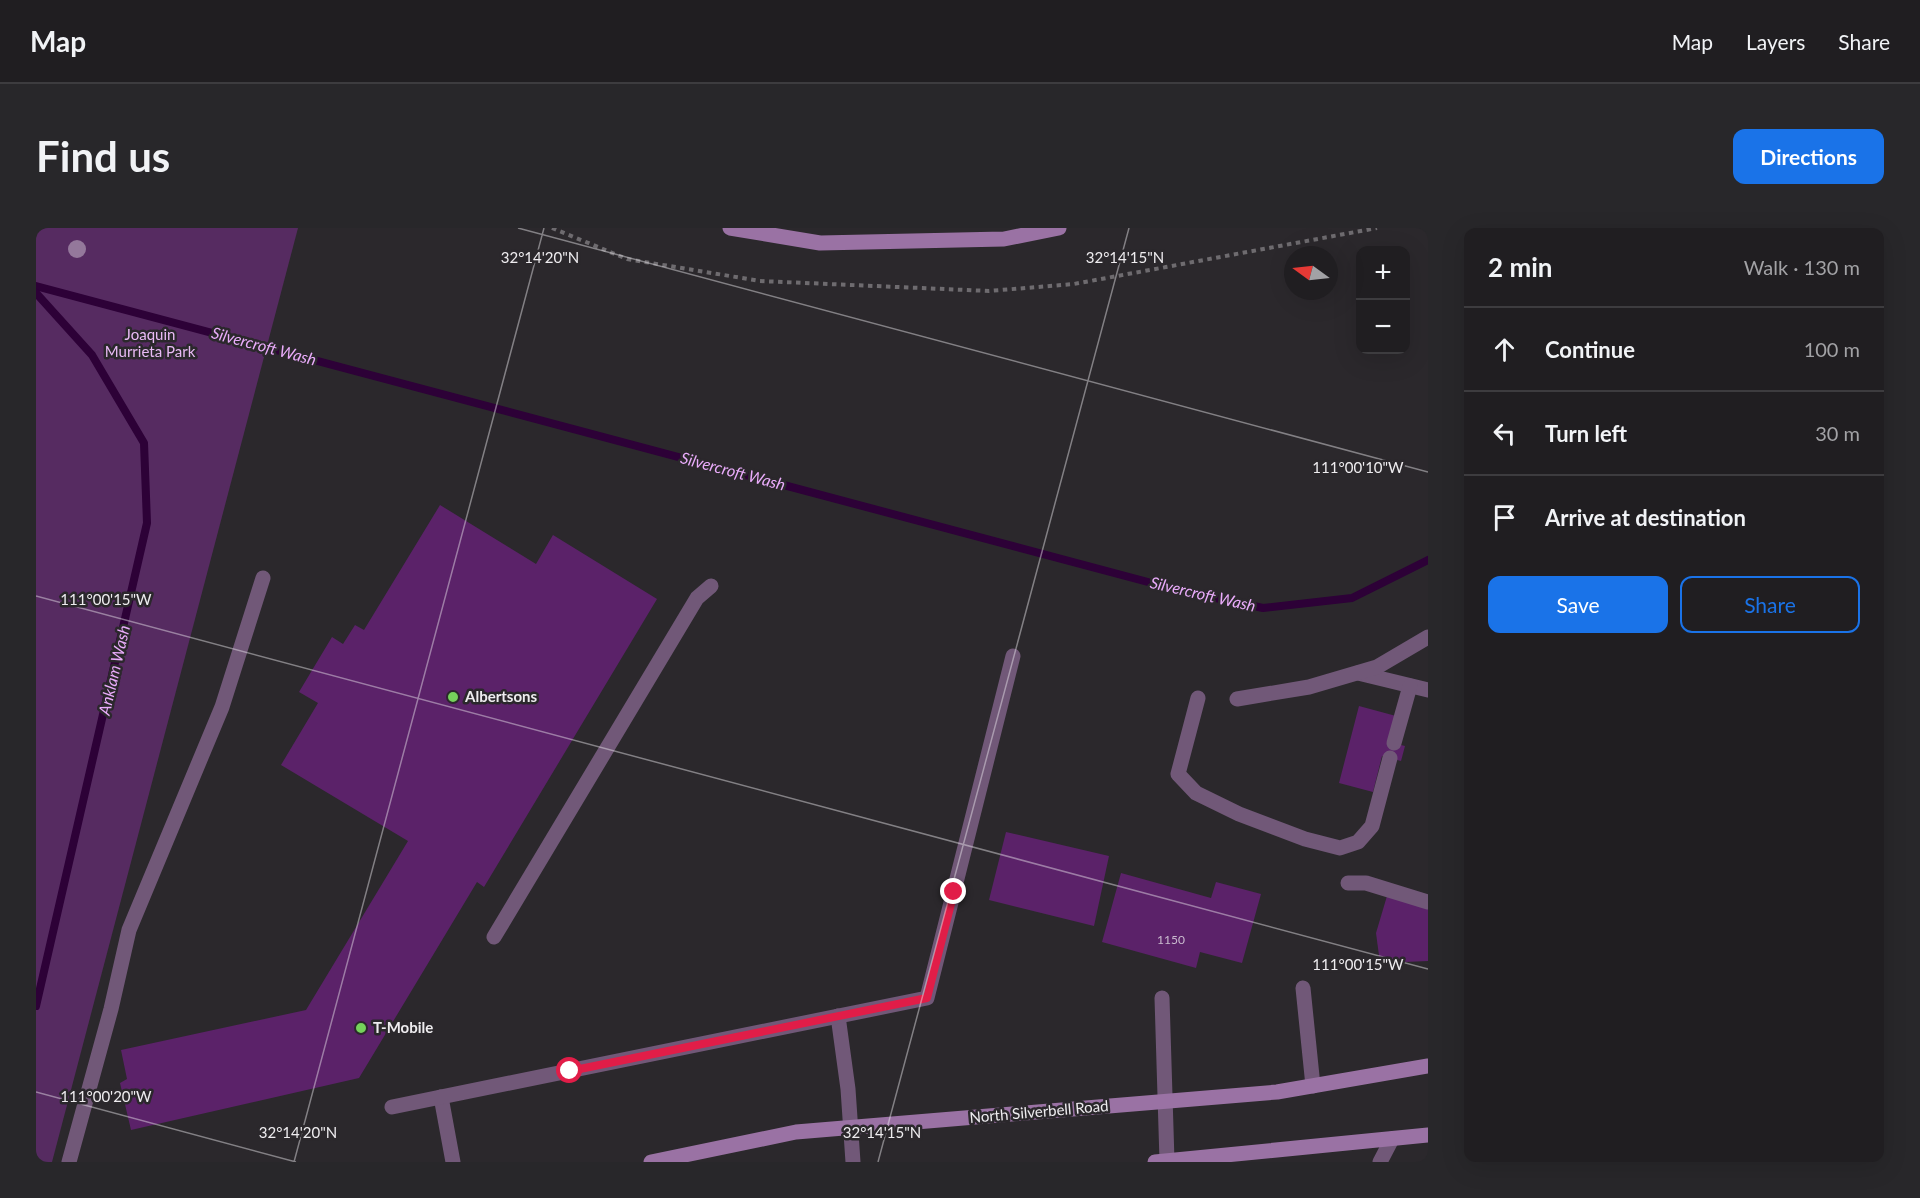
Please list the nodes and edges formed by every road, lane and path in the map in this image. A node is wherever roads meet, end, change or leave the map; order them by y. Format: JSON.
{"nodes":[{"id":1,"x":552,"y":228,"type":"edge"},
{"id":2,"x":730,"y":228,"type":"edge"},
{"id":3,"x":1059,"y":228,"type":"edge"},
{"id":4,"x":1377,"y":228,"type":"edge"},
{"id":5,"x":263,"y":579,"type":"dead end"},
{"id":6,"x":711,"y":586,"type":"dead end"},
{"id":7,"x":1428,"y":637,"type":"edge"},
{"id":8,"x":1013,"y":656,"type":"dead end"},
{"id":9,"x":1358,"y":673,"type":"junction"},
{"id":10,"x":1410,"y":686,"type":"junction"},
{"id":11,"x":1428,"y":690,"type":"edge"},
{"id":12,"x":1198,"y":698,"type":"dead end"},
{"id":13,"x":1237,"y":699,"type":"dead end"},
{"id":14,"x":1394,"y":743,"type":"dead end"},
{"id":15,"x":1390,"y":758,"type":"dead end"},
{"id":16,"x":1348,"y":883,"type":"dead end"},
{"id":17,"x":1428,"y":902,"type":"edge"},
{"id":18,"x":494,"y":937,"type":"dead end"},
{"id":19,"x":1303,"y":988,"type":"dead end"},
{"id":20,"x":1161,"y":998,"type":"dead end"},
{"id":21,"x":838,"y":1016,"type":"junction"},
{"id":22,"x":1428,"y":1066,"type":"edge"},
{"id":23,"x":1312,"y":1086,"type":"junction"},
{"id":24,"x":441,"y":1097,"type":"junction"},
{"id":25,"x":1163,"y":1102,"type":"junction"},
{"id":26,"x":392,"y":1107,"type":"dead end"},
{"id":27,"x":850,"y":1128,"type":"junction"},
{"id":28,"x":1428,"y":1135,"type":"edge"},
{"id":29,"x":1392,"y":1139,"type":"junction"},
{"id":30,"x":1161,"y":1161,"type":"edge"},
{"id":31,"x":69,"y":1162,"type":"edge"},
{"id":32,"x":453,"y":1162,"type":"edge"},
{"id":33,"x":651,"y":1162,"type":"edge"},
{"id":34,"x":853,"y":1162,"type":"edge"},
{"id":35,"x":1380,"y":1162,"type":"edge"}],
"edges":[{"from":1,"to":4,"type":"path"},
{"from":2,"to":3,"type":"main road"},
{"from":5,"to":31,"type":"lane"},
{"from":6,"to":18,"type":"lane"},
{"from":7,"to":9,"type":"lane"},
{"from":8,"to":21,"type":"lane"},
{"from":9,"to":10,"type":"lane"},
{"from":9,"to":13,"type":"lane"},
{"from":10,"to":11,"type":"lane"},
{"from":10,"to":14,"type":"lane"},
{"from":12,"to":15,"type":"lane"},
{"from":16,"to":17,"type":"lane"},
{"from":19,"to":23,"type":"lane"},
{"from":20,"to":25,"type":"lane"},
{"from":21,"to":24,"type":"lane"},
{"from":21,"to":27,"type":"lane"},
{"from":22,"to":23,"type":"main road","name":"North Silverbell Road"},
{"from":23,"to":25,"type":"main road","name":"North Silverbell Road"},
{"from":24,"to":26,"type":"lane"},
{"from":24,"to":32,"type":"lane"},
{"from":25,"to":27,"type":"main road","name":"North Silverbell Road"},
{"from":25,"to":30,"type":"lane"},
{"from":27,"to":33,"type":"main road","name":"North Silverbell Road"},
{"from":27,"to":34,"type":"lane"},
{"from":28,"to":29,"type":"main road"},
{"from":29,"to":30,"type":"main road"},
{"from":29,"to":35,"type":"lane"}]}
